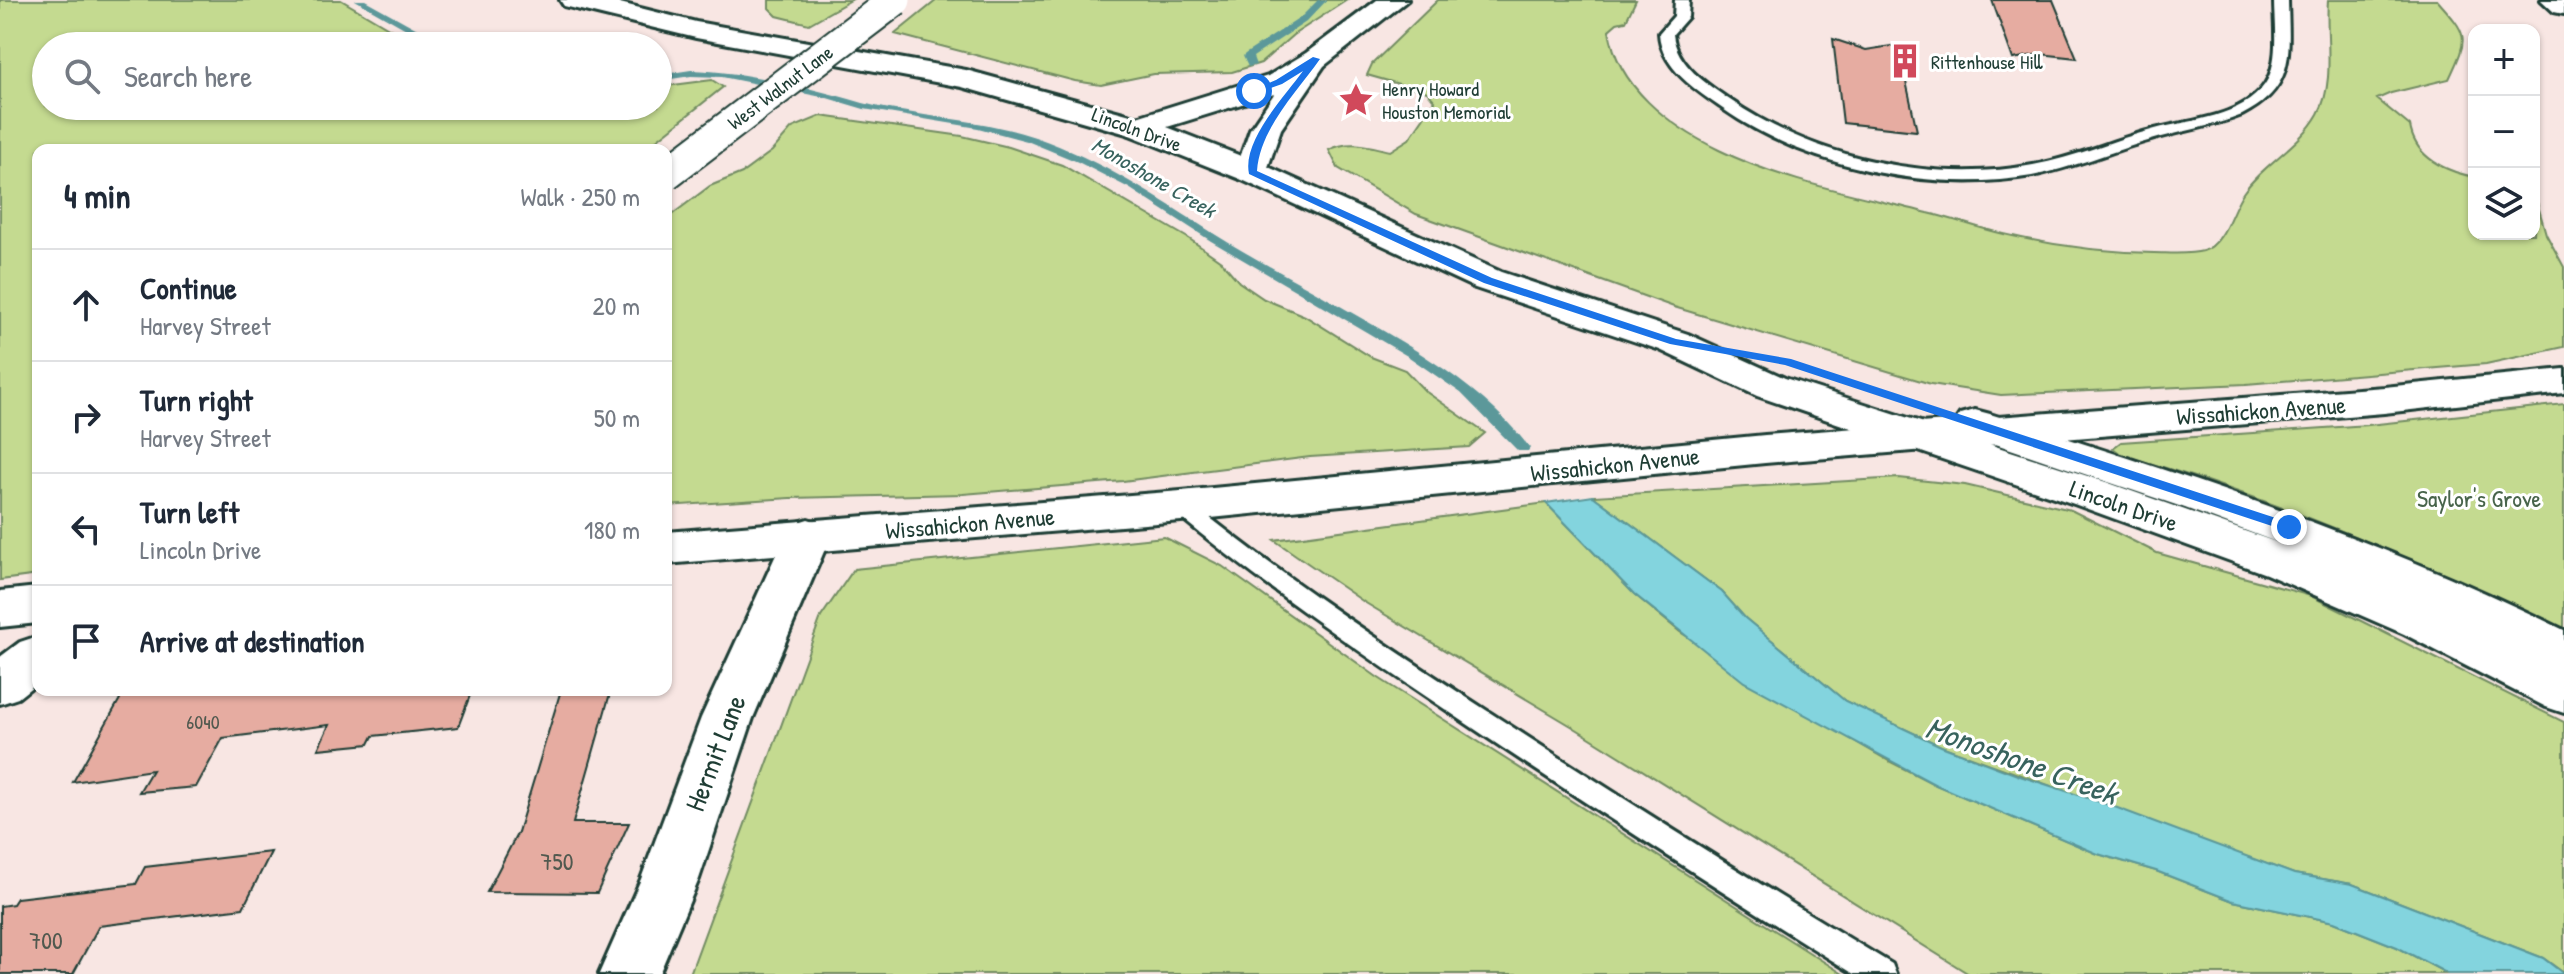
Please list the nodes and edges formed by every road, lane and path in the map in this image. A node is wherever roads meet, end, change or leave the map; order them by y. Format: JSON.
{"nodes":[{"id":1,"x":574,"y":0,"type":"edge"},
{"id":2,"x":895,"y":0,"type":"edge"},
{"id":3,"x":1394,"y":0,"type":"edge"},
{"id":4,"x":1682,"y":0,"type":"edge"},
{"id":5,"x":2281,"y":0,"type":"edge"},
{"id":6,"x":2555,"y":0,"type":"edge"},
{"id":7,"x":2564,"y":6,"type":"edge"},
{"id":8,"x":1316,"y":59,"type":"junction"},
{"id":9,"x":1138,"y":127,"type":"junction"},
{"id":10,"x":672,"y":169,"type":"edge"},
{"id":11,"x":1252,"y":172,"type":"junction"},
{"id":12,"x":1674,"y":342,"type":"junction"},
{"id":13,"x":2564,"y":381,"type":"edge"},
{"id":14,"x":2001,"y":431,"type":"junction"},
{"id":15,"x":1923,"y":437,"type":"junction"},
{"id":16,"x":1181,"y":506,"type":"junction"},
{"id":17,"x":808,"y":535,"type":"junction"},
{"id":18,"x":672,"y":547,"type":"edge"},
{"id":19,"x":32,"y":606,"type":"edge"},
{"id":20,"x":0,"y":609,"type":"edge"},
{"id":21,"x":2564,"y":652,"type":"edge"},
{"id":22,"x":32,"y":660,"type":"edge"},
{"id":23,"x":0,"y":684,"type":"edge"},
{"id":24,"x":2564,"y":693,"type":"edge"},
{"id":25,"x":629,"y":974,"type":"edge"},
{"id":26,"x":1881,"y":974,"type":"edge"}],
"edges":[{"from":1,"to":9,"type":"street","name":"Lincoln Drive"},
{"from":2,"to":10,"type":"street","name":"West Walnut Lane","bridge":true},
{"from":3,"to":8,"type":"street"},
{"from":4,"to":5,"type":"lane"},
{"from":6,"to":7,"type":"street"},
{"from":8,"to":9,"type":"street"},
{"from":8,"to":11,"type":"street"},
{"from":9,"to":11,"type":"street","name":"Lincoln Drive"},
{"from":11,"to":12,"type":"street","name":"Lincoln Drive"},
{"from":12,"to":14,"type":"street","name":"Lincoln Drive"},
{"from":12,"to":15,"type":"street","name":"Lincoln Drive"},
{"from":13,"to":14,"type":"street","name":"Wissahickon Avenue"},
{"from":14,"to":15,"type":"street","name":"Wissahickon Avenue"},
{"from":14,"to":21,"type":"street","name":"Lincoln Drive"},
{"from":15,"to":16,"type":"street","name":"Wissahickon Avenue"},
{"from":15,"to":24,"type":"street","name":"Lincoln Drive"},
{"from":16,"to":17,"type":"street","name":"Wissahickon Avenue"},
{"from":16,"to":26,"type":"lane"},
{"from":17,"to":18,"type":"street","name":"Wissahickon Avenue"},
{"from":17,"to":25,"type":"street","name":"Hermit Lane"},
{"from":19,"to":20,"type":"street"},
{"from":22,"to":23,"type":"street"}]}
